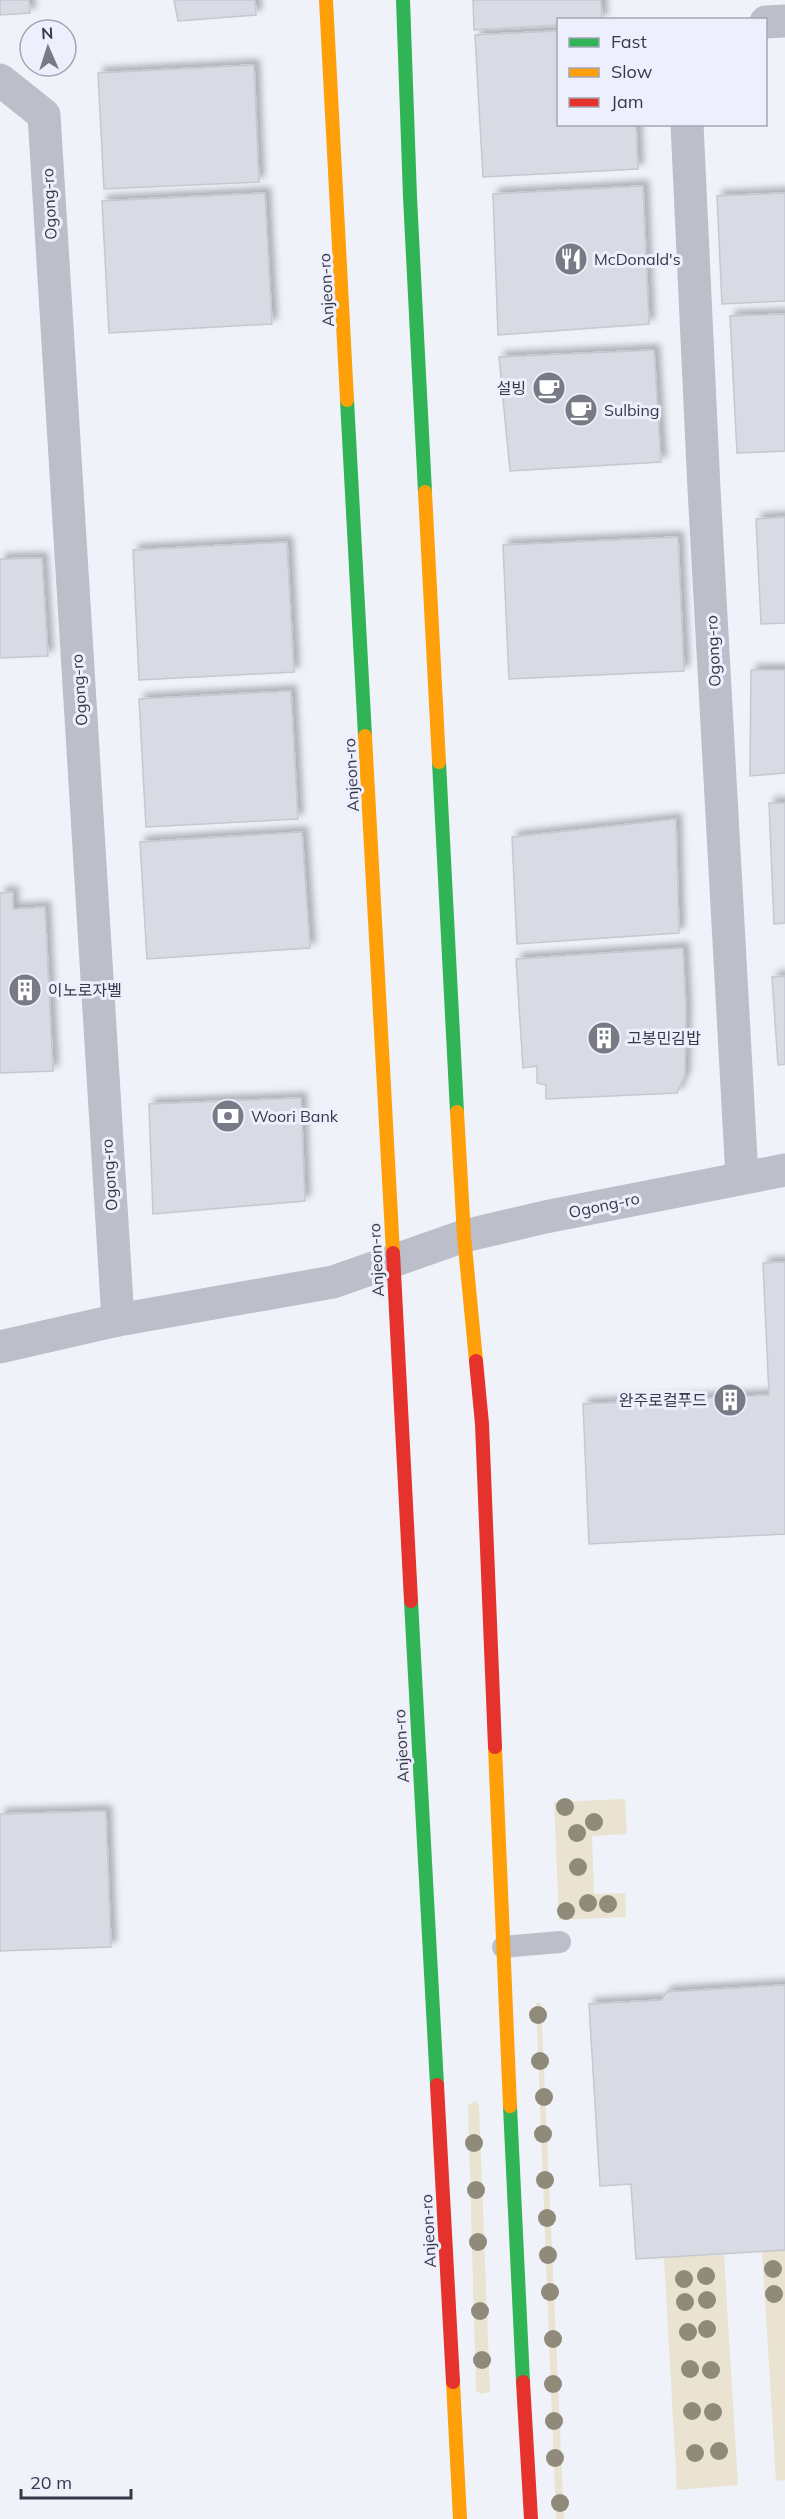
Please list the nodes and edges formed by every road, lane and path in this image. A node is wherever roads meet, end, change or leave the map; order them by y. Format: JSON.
{"nodes":[{"id":1,"x":326,"y":0,"type":"edge"},
{"id":2,"x":403,"y":0,"type":"edge"},
{"id":3,"x":785,"y":21,"type":"edge"},
{"id":4,"x":767,"y":22,"type":"edge"},
{"id":5,"x":0,"y":80,"type":"edge"},
{"id":6,"x":687,"y":126,"type":"edge"},
{"id":7,"x":785,"y":1170,"type":"edge"},
{"id":8,"x":742,"y":1177,"type":"junction"},
{"id":9,"x":464,"y":1236,"type":"junction"},
{"id":10,"x":393,"y":1263,"type":"junction"},
{"id":11,"x":118,"y":1320,"type":"junction"},
{"id":12,"x":0,"y":1347,"type":"edge"},
{"id":13,"x":560,"y":1942,"type":"dead end"},
{"id":14,"x":503,"y":1947,"type":"junction"},
{"id":15,"x":460,"y":2519,"type":"edge"},
{"id":16,"x":531,"y":2519,"type":"edge"}],
"edges":[{"from":1,"to":10,"type":"street","name":"Anjeon-ro"},
{"from":2,"to":9,"type":"street"},
{"from":3,"to":4,"type":"street"},
{"from":5,"to":11,"type":"street","name":"Ogong-ro"},
{"from":6,"to":8,"type":"street","name":"Ogong-ro"},
{"from":7,"to":8,"type":"street","name":"Ogong-ro"},
{"from":8,"to":9,"type":"street","name":"Ogong-ro"},
{"from":9,"to":10,"type":"street","name":"Ogong-ro"},
{"from":9,"to":14,"type":"street"},
{"from":10,"to":11,"type":"street","name":"Ogong-ro"},
{"from":10,"to":15,"type":"street","name":"Anjeon-ro"},
{"from":11,"to":12,"type":"street","name":"Ogong-ro"},
{"from":13,"to":14,"type":"lane"},
{"from":14,"to":16,"type":"street"}]}
